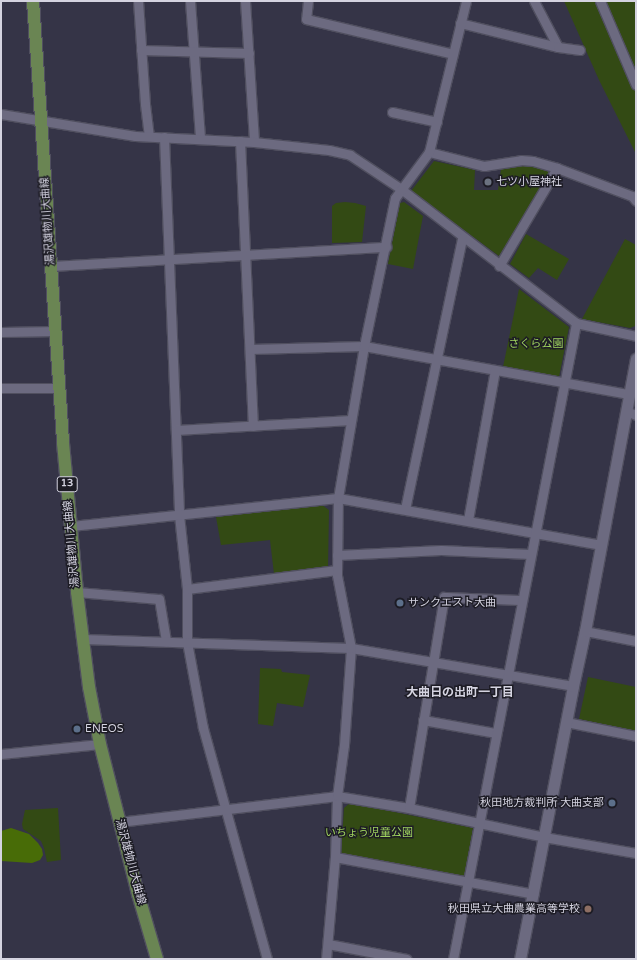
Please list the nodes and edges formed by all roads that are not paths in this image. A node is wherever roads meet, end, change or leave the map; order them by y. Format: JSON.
{"nodes":[{"id":1,"x":32,"y":1,"type":"edge"},
{"id":2,"x":138,"y":1,"type":"edge"},
{"id":3,"x":190,"y":1,"type":"edge"},
{"id":4,"x":245,"y":1,"type":"edge"},
{"id":5,"x":308,"y":1,"type":"edge"},
{"id":6,"x":466,"y":1,"type":"edge"},
{"id":7,"x":534,"y":1,"type":"edge"},
{"id":8,"x":600,"y":1,"type":"edge"},
{"id":9,"x":460,"y":23,"type":"junction"},
{"id":10,"x":558,"y":47,"type":"junction"},
{"id":11,"x":141,"y":50,"type":"junction"},
{"id":12,"x":580,"y":50,"type":"dead end"},
{"id":13,"x":194,"y":52,"type":"junction"},
{"id":14,"x":249,"y":53,"type":"junction"},
{"id":15,"x":453,"y":54,"type":"junction"},
{"id":16,"x":636,"y":85,"type":"edge"},
{"id":17,"x":392,"y":112,"type":"dead end"},
{"id":18,"x":1,"y":114,"type":"edge"},
{"id":19,"x":41,"y":121,"type":"junction"},
{"id":20,"x":437,"y":122,"type":"junction"},
{"id":21,"x":149,"y":136,"type":"junction"},
{"id":22,"x":164,"y":137,"type":"junction"},
{"id":23,"x":200,"y":138,"type":"junction"},
{"id":24,"x":240,"y":141,"type":"junction"},
{"id":25,"x":254,"y":142,"type":"junction"},
{"id":26,"x":430,"y":152,"type":"junction"},
{"id":27,"x":558,"y":168,"type":"junction"},
{"id":28,"x":401,"y":189,"type":"junction"},
{"id":29,"x":636,"y":201,"type":"edge"},
{"id":30,"x":462,"y":238,"type":"junction"},
{"id":31,"x":386,"y":247,"type":"junction"},
{"id":32,"x":245,"y":255,"type":"junction"},
{"id":33,"x":168,"y":259,"type":"junction"},
{"id":34,"x":52,"y":266,"type":"junction"},
{"id":35,"x":500,"y":266,"type":"junction"},
{"id":36,"x":576,"y":323,"type":"junction"},
{"id":37,"x":56,"y":331,"type":"junction"},
{"id":38,"x":1,"y":332,"type":"edge"},
{"id":39,"x":636,"y":336,"type":"edge"},
{"id":40,"x":364,"y":346,"type":"junction"},
{"id":41,"x":250,"y":349,"type":"junction"},
{"id":42,"x":436,"y":359,"type":"junction"},
{"id":43,"x":636,"y":359,"type":"edge"},
{"id":44,"x":495,"y":370,"type":"junction"},
{"id":45,"x":563,"y":383,"type":"junction"},
{"id":46,"x":1,"y":388,"type":"edge"},
{"id":47,"x":59,"y":388,"type":"junction"},
{"id":48,"x":630,"y":394,"type":"junction"},
{"id":49,"x":631,"y":414,"type":"edge"},
{"id":50,"x":351,"y":420,"type":"junction"},
{"id":51,"x":253,"y":426,"type":"junction"},
{"id":52,"x":176,"y":430,"type":"junction"},
{"id":53,"x":338,"y":498,"type":"junction"},
{"id":54,"x":405,"y":509,"type":"junction"},
{"id":55,"x":179,"y":515,"type":"junction"},
{"id":56,"x":468,"y":520,"type":"junction"},
{"id":57,"x":71,"y":526,"type":"junction"},
{"id":58,"x":535,"y":532,"type":"junction"},
{"id":59,"x":602,"y":545,"type":"junction"},
{"id":60,"x":530,"y":554,"type":"junction"},
{"id":61,"x":337,"y":555,"type":"junction"},
{"id":62,"x":337,"y":570,"type":"junction"},
{"id":63,"x":187,"y":589,"type":"junction"},
{"id":64,"x":77,"y":592,"type":"junction"},
{"id":65,"x":521,"y":600,"type":"junction"},
{"id":66,"x":585,"y":631,"type":"junction"},
{"id":67,"x":83,"y":638,"type":"junction"},
{"id":68,"x":166,"y":641,"type":"junction"},
{"id":69,"x":636,"y":641,"type":"edge"},
{"id":70,"x":187,"y":642,"type":"junction"},
{"id":71,"x":351,"y":648,"type":"junction"},
{"id":72,"x":432,"y":663,"type":"junction"},
{"id":73,"x":506,"y":675,"type":"junction"},
{"id":74,"x":573,"y":686,"type":"junction"},
{"id":75,"x":423,"y":720,"type":"junction"},
{"id":76,"x":566,"y":722,"type":"junction"},
{"id":77,"x":495,"y":733,"type":"junction"},
{"id":78,"x":636,"y":736,"type":"edge"},
{"id":79,"x":100,"y":744,"type":"junction"},
{"id":80,"x":1,"y":754,"type":"edge"},
{"id":81,"x":337,"y":796,"type":"junction"},
{"id":82,"x":409,"y":808,"type":"junction"},
{"id":83,"x":225,"y":811,"type":"junction"},
{"id":84,"x":119,"y":822,"type":"junction"},
{"id":85,"x":478,"y":823,"type":"junction"},
{"id":86,"x":544,"y":837,"type":"junction"},
{"id":87,"x":636,"y":853,"type":"edge"},
{"id":88,"x":335,"y":857,"type":"junction"},
{"id":89,"x":467,"y":882,"type":"junction"},
{"id":90,"x":534,"y":894,"type":"junction"},
{"id":91,"x":328,"y":944,"type":"junction"},
{"id":92,"x":157,"y":959,"type":"edge"},
{"id":93,"x":267,"y":959,"type":"edge"},
{"id":94,"x":326,"y":959,"type":"edge"},
{"id":95,"x":407,"y":959,"type":"edge"},
{"id":96,"x":453,"y":959,"type":"edge"},
{"id":97,"x":520,"y":959,"type":"edge"}],
"edges":[{"from":1,"to":19,"type":"main road","name":"湯沢雄物川大曲線","number":"13"},
{"from":2,"to":11,"type":"street"},
{"from":3,"to":13,"type":"street"},
{"from":4,"to":14,"type":"street"},
{"from":5,"to":15,"type":"street"},
{"from":6,"to":9,"type":"street"},
{"from":7,"to":10,"type":"street"},
{"from":8,"to":16,"type":"street"},
{"from":9,"to":10,"type":"street"},
{"from":9,"to":15,"type":"street"},
{"from":10,"to":12,"type":"street"},
{"from":11,"to":13,"type":"street"},
{"from":11,"to":21,"type":"street"},
{"from":13,"to":14,"type":"street"},
{"from":13,"to":23,"type":"street"},
{"from":14,"to":25,"type":"street"},
{"from":15,"to":20,"type":"street"},
{"from":17,"to":20,"type":"street"},
{"from":18,"to":19,"type":"street"},
{"from":19,"to":21,"type":"street"},
{"from":19,"to":34,"type":"main road","name":"湯沢雄物川大曲線","number":"13"},
{"from":20,"to":26,"type":"street"},
{"from":21,"to":22,"type":"street"},
{"from":22,"to":23,"type":"street"},
{"from":22,"to":33,"type":"street"},
{"from":23,"to":24,"type":"street"},
{"from":24,"to":25,"type":"street"},
{"from":24,"to":32,"type":"street"},
{"from":25,"to":28,"type":"street"},
{"from":26,"to":27,"type":"street"},
{"from":26,"to":28,"type":"street"},
{"from":27,"to":29,"type":"street"},
{"from":27,"to":35,"type":"street"},
{"from":28,"to":30,"type":"street"},
{"from":28,"to":31,"type":"street"},
{"from":30,"to":35,"type":"street"},
{"from":30,"to":42,"type":"street"},
{"from":31,"to":32,"type":"street"},
{"from":31,"to":40,"type":"street"},
{"from":32,"to":33,"type":"street"},
{"from":32,"to":41,"type":"street"},
{"from":33,"to":34,"type":"street"},
{"from":33,"to":52,"type":"street"},
{"from":34,"to":37,"type":"main road","name":"湯沢雄物川大曲線","number":"13"},
{"from":35,"to":36,"type":"street"},
{"from":36,"to":39,"type":"street"},
{"from":36,"to":45,"type":"street"},
{"from":37,"to":38,"type":"street"},
{"from":37,"to":47,"type":"main road","name":"湯沢雄物川大曲線","number":"13"},
{"from":40,"to":41,"type":"street"},
{"from":40,"to":42,"type":"street"},
{"from":40,"to":50,"type":"street"},
{"from":41,"to":51,"type":"street"},
{"from":42,"to":44,"type":"street"},
{"from":42,"to":54,"type":"street"},
{"from":43,"to":48,"type":"street"},
{"from":44,"to":45,"type":"street"},
{"from":44,"to":56,"type":"street"},
{"from":45,"to":48,"type":"street"},
{"from":45,"to":58,"type":"street"},
{"from":46,"to":47,"type":"street"},
{"from":47,"to":57,"type":"main road","name":"湯沢雄物川大曲線","number":"13"},
{"from":48,"to":49,"type":"street"},
{"from":49,"to":59,"type":"street"},
{"from":50,"to":51,"type":"street"},
{"from":50,"to":53,"type":"street"},
{"from":51,"to":52,"type":"street"},
{"from":52,"to":55,"type":"street"},
{"from":53,"to":54,"type":"street"},
{"from":53,"to":55,"type":"street"},
{"from":53,"to":61,"type":"street"},
{"from":54,"to":56,"type":"street"},
{"from":55,"to":57,"type":"street"},
{"from":55,"to":63,"type":"street"},
{"from":56,"to":58,"type":"street"},
{"from":57,"to":64,"type":"main road","name":"湯沢雄物川大曲線","number":"13"},
{"from":58,"to":59,"type":"street"},
{"from":58,"to":60,"type":"street"},
{"from":59,"to":66,"type":"street"},
{"from":60,"to":61,"type":"street"},
{"from":60,"to":65,"type":"street"},
{"from":61,"to":62,"type":"street"},
{"from":62,"to":63,"type":"street"},
{"from":62,"to":71,"type":"street"},
{"from":63,"to":70,"type":"street"},
{"from":64,"to":67,"type":"main road","name":"湯沢雄物川大曲線","number":"13"},
{"from":64,"to":68,"type":"street"},
{"from":65,"to":72,"type":"street"},
{"from":65,"to":73,"type":"street"},
{"from":66,"to":69,"type":"street"},
{"from":66,"to":74,"type":"street"},
{"from":67,"to":68,"type":"street"},
{"from":67,"to":79,"type":"main road","name":"湯沢雄物川大曲線","number":"13"},
{"from":68,"to":70,"type":"street"},
{"from":70,"to":71,"type":"street"},
{"from":70,"to":83,"type":"street"},
{"from":71,"to":72,"type":"street"},
{"from":71,"to":81,"type":"street"},
{"from":72,"to":73,"type":"street"},
{"from":72,"to":75,"type":"street"},
{"from":73,"to":74,"type":"street"},
{"from":73,"to":77,"type":"street"},
{"from":74,"to":76,"type":"street"},
{"from":75,"to":77,"type":"street"},
{"from":75,"to":82,"type":"street"},
{"from":76,"to":78,"type":"street"},
{"from":76,"to":86,"type":"street"},
{"from":77,"to":85,"type":"street"},
{"from":79,"to":80,"type":"street"},
{"from":79,"to":84,"type":"main road","name":"湯沢雄物川大曲線","number":"13"},
{"from":81,"to":82,"type":"street"},
{"from":81,"to":83,"type":"street"},
{"from":81,"to":88,"type":"street"},
{"from":82,"to":85,"type":"street"},
{"from":83,"to":84,"type":"street"},
{"from":83,"to":93,"type":"street"},
{"from":84,"to":92,"type":"main road","name":"湯沢雄物川大曲線","number":"13"},
{"from":85,"to":86,"type":"street"},
{"from":85,"to":89,"type":"street"},
{"from":86,"to":87,"type":"street"},
{"from":86,"to":90,"type":"street"},
{"from":88,"to":89,"type":"street"},
{"from":88,"to":91,"type":"street"},
{"from":89,"to":90,"type":"street"},
{"from":89,"to":96,"type":"street"},
{"from":90,"to":97,"type":"street"},
{"from":91,"to":94,"type":"street"},
{"from":91,"to":95,"type":"street"}]}
